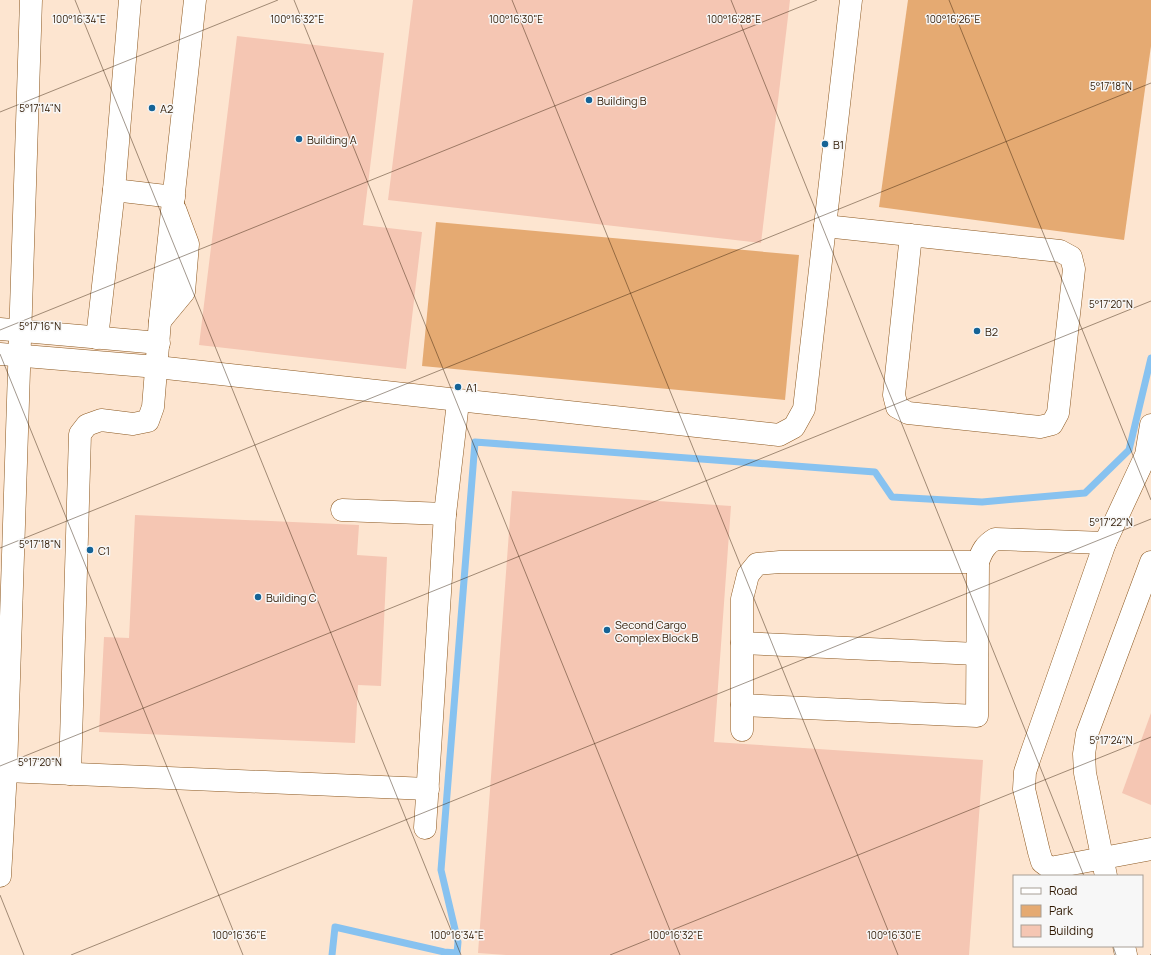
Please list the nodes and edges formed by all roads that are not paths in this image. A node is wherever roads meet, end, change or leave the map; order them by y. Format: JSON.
{"nodes":[{"id":1,"x":31,"y":0,"type":"edge"},
{"id":2,"x":130,"y":0,"type":"edge"},
{"id":3,"x":195,"y":0,"type":"edge"},
{"id":4,"x":851,"y":0,"type":"edge"},
{"id":5,"x":114,"y":190,"type":"junction"},
{"id":6,"x":174,"y":202,"type":"junction"},
{"id":7,"x":825,"y":226,"type":"junction"},
{"id":8,"x":912,"y":235,"type":"junction"},
{"id":9,"x":10,"y":331,"type":"edge"},
{"id":10,"x":97,"y":338,"type":"junction"},
{"id":11,"x":158,"y":343,"type":"junction"},
{"id":12,"x":10,"y":355,"type":"edge"},
{"id":13,"x":157,"y":367,"type":"junction"},
{"id":14,"x":458,"y":402,"type":"junction"},
{"id":15,"x":1151,"y":425,"type":"edge"},
{"id":16,"x":1148,"y":456,"type":"edge"},
{"id":17,"x":342,"y":510,"type":"dead end"},
{"id":18,"x":446,"y":514,"type":"junction"},
{"id":19,"x":1105,"y":543,"type":"junction"},
{"id":20,"x":978,"y":562,"type":"junction"},
{"id":21,"x":1151,"y":562,"type":"edge"},
{"id":22,"x":742,"y":644,"type":"junction"},
{"id":23,"x":977,"y":654,"type":"junction"},
{"id":24,"x":742,"y":705,"type":"junction"},
{"id":25,"x":742,"y":730,"type":"dead end"},
{"id":26,"x":6,"y":771,"type":"junction"},
{"id":27,"x":70,"y":774,"type":"junction"},
{"id":28,"x":428,"y":789,"type":"junction"},
{"id":29,"x":425,"y":828,"type":"dead end"},
{"id":30,"x":1151,"y":849,"type":"edge"},
{"id":31,"x":1103,"y":867,"type":"edge"},
{"id":32,"x":0,"y":876,"type":"edge"}],
"edges":[{"from":1,"to":9,"type":"street"},
{"from":2,"to":5,"type":"street"},
{"from":3,"to":6,"type":"street"},
{"from":4,"to":7,"type":"street"},
{"from":5,"to":6,"type":"street"},
{"from":5,"to":10,"type":"street"},
{"from":6,"to":11,"type":"street"},
{"from":7,"to":8,"type":"street"},
{"from":7,"to":14,"type":"street"},
{"from":8,"to":8,"type":"street"},
{"from":9,"to":10,"type":"street"},
{"from":9,"to":12,"type":"street"},
{"from":10,"to":11,"type":"street"},
{"from":11,"to":13,"type":"street"},
{"from":12,"to":13,"type":"street"},
{"from":12,"to":26,"type":"street"},
{"from":13,"to":14,"type":"street"},
{"from":13,"to":27,"type":"street"},
{"from":14,"to":18,"type":"street"},
{"from":15,"to":16,"type":"street"},
{"from":16,"to":19,"type":"street"},
{"from":17,"to":18,"type":"street"},
{"from":18,"to":28,"type":"street"},
{"from":19,"to":20,"type":"street"},
{"from":19,"to":31,"type":"street"},
{"from":20,"to":22,"type":"street"},
{"from":20,"to":23,"type":"street"},
{"from":21,"to":31,"type":"street"},
{"from":22,"to":23,"type":"street"},
{"from":22,"to":24,"type":"street"},
{"from":23,"to":24,"type":"street"},
{"from":24,"to":25,"type":"street"},
{"from":26,"to":27,"type":"street"},
{"from":26,"to":32,"type":"street"},
{"from":27,"to":28,"type":"street"},
{"from":28,"to":29,"type":"street"},
{"from":30,"to":31,"type":"street"}]}
